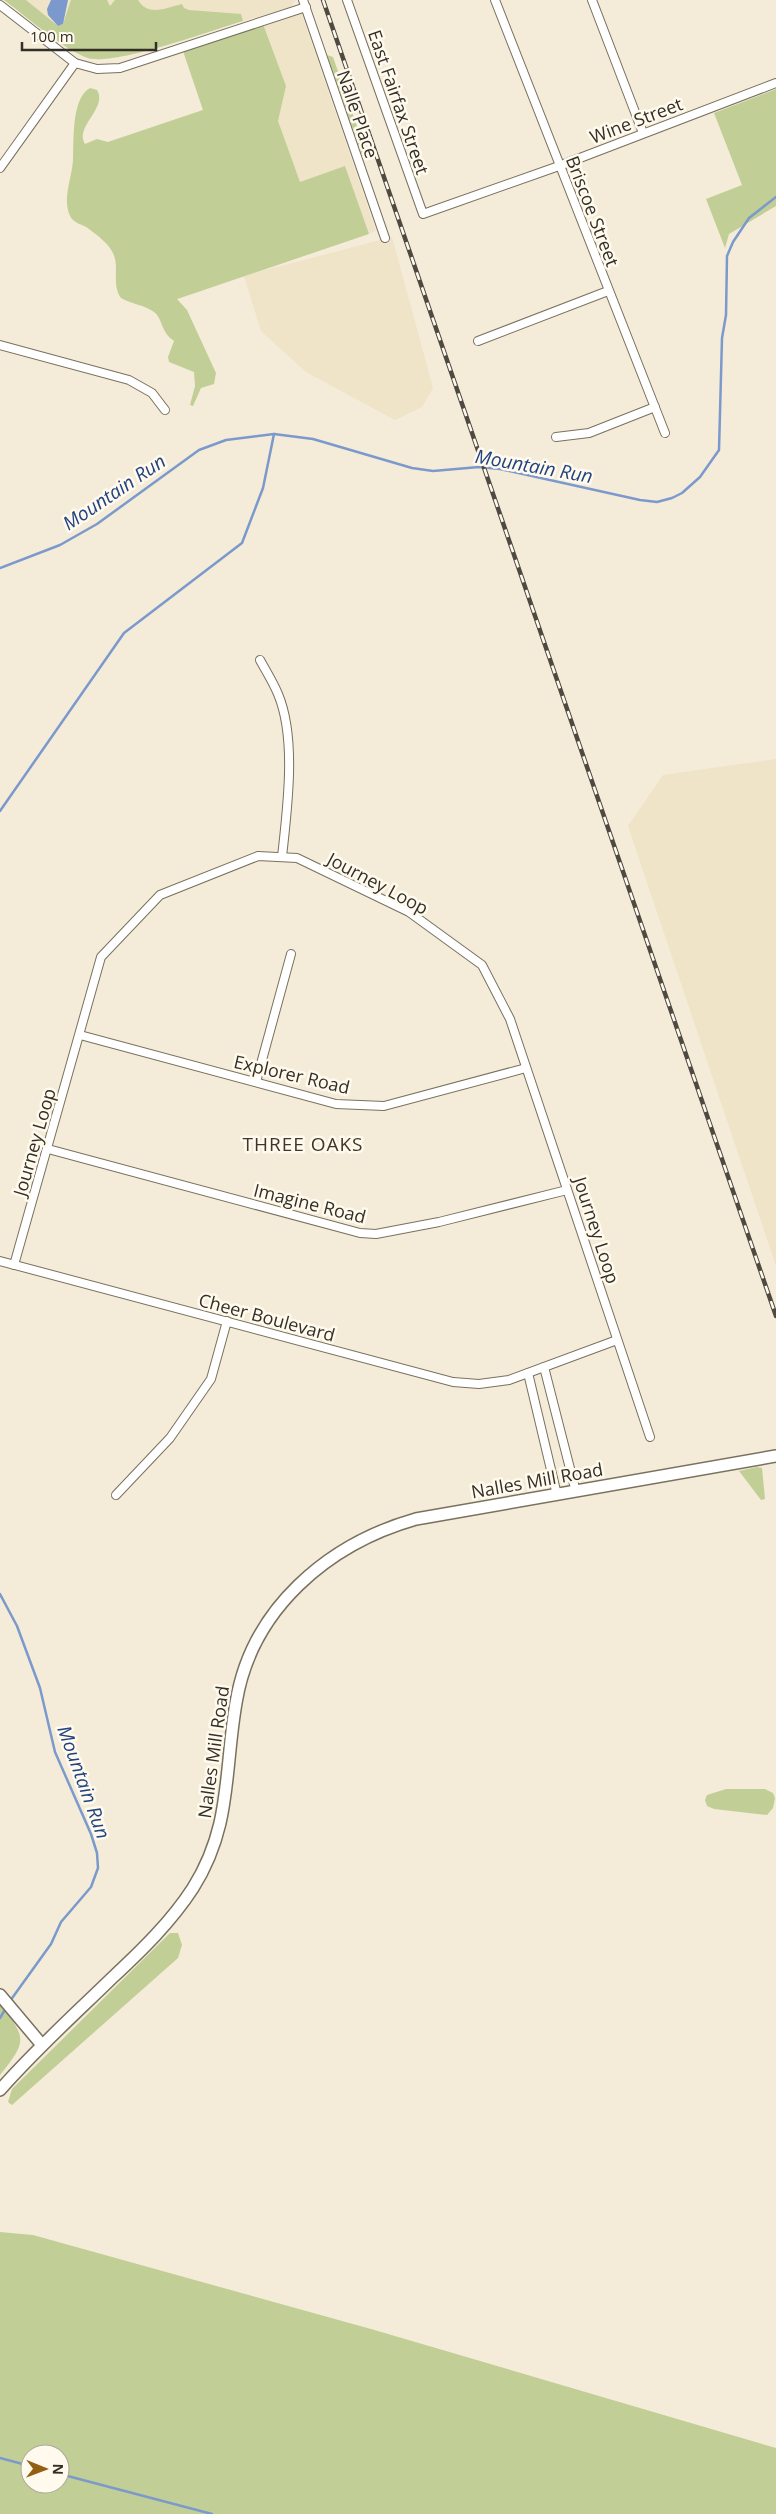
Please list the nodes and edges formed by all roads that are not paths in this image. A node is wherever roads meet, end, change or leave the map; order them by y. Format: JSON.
{"nodes":[{"id":1,"x":347,"y":0,"type":"edge"},
{"id":2,"x":495,"y":0,"type":"edge"},
{"id":3,"x":592,"y":0,"type":"edge"},
{"id":4,"x":305,"y":3,"type":"edge"},
{"id":5,"x":0,"y":5,"type":"edge"},
{"id":6,"x":75,"y":63,"type":"junction"},
{"id":7,"x":776,"y":82,"type":"edge"},
{"id":8,"x":643,"y":133,"type":"junction"},
{"id":9,"x":559,"y":166,"type":"junction"},
{"id":10,"x":0,"y":168,"type":"edge"},
{"id":11,"x":423,"y":214,"type":"joint"},
{"id":12,"x":385,"y":238,"type":"dead end"},
{"id":13,"x":608,"y":291,"type":"junction"},
{"id":14,"x":478,"y":341,"type":"dead end"},
{"id":15,"x":0,"y":347,"type":"edge"},
{"id":16,"x":655,"y":407,"type":"junction"},
{"id":17,"x":165,"y":410,"type":"dead end"},
{"id":18,"x":665,"y":433,"type":"dead end"},
{"id":19,"x":556,"y":437,"type":"dead end"},
{"id":20,"x":260,"y":660,"type":"dead end"},
{"id":21,"x":282,"y":858,"type":"junction"},
{"id":22,"x":290,"y":954,"type":"dead end"},
{"id":23,"x":80,"y":1035,"type":"junction"},
{"id":24,"x":526,"y":1068,"type":"junction"},
{"id":25,"x":256,"y":1082,"type":"junction"},
{"id":26,"x":48,"y":1149,"type":"junction"},
{"id":27,"x":568,"y":1190,"type":"junction"},
{"id":28,"x":0,"y":1261,"type":"edge"},
{"id":29,"x":14,"y":1265,"type":"junction"},
{"id":30,"x":227,"y":1321,"type":"junction"},
{"id":31,"x":618,"y":1340,"type":"junction"},
{"id":32,"x":544,"y":1367,"type":"junction"},
{"id":33,"x":528,"y":1373,"type":"junction"},
{"id":34,"x":650,"y":1437,"type":"dead end"},
{"id":35,"x":776,"y":1456,"type":"edge"},
{"id":36,"x":576,"y":1492,"type":"junction"},
{"id":37,"x":116,"y":1495,"type":"dead end"},
{"id":38,"x":557,"y":1495,"type":"junction"},
{"id":39,"x":0,"y":1995,"type":"edge"},
{"id":40,"x":42,"y":2045,"type":"junction"},
{"id":41,"x":0,"y":2090,"type":"edge"}],
"edges":[{"from":1,"to":11,"type":"street","name":"East Fairfax Street"},
{"from":2,"to":9,"type":"street","name":"Briscoe Street"},
{"from":3,"to":8,"type":"street"},
{"from":4,"to":6,"type":"street"},
{"from":4,"to":12,"type":"street","name":"Nalle Place"},
{"from":5,"to":6,"type":"street"},
{"from":6,"to":10,"type":"street"},
{"from":7,"to":8,"type":"street","name":"Wine Street"},
{"from":8,"to":9,"type":"street","name":"Wine Street"},
{"from":9,"to":11,"type":"street","name":"Wine Street"},
{"from":9,"to":13,"type":"street","name":"Briscoe Street"},
{"from":13,"to":14,"type":"street"},
{"from":13,"to":16,"type":"street","name":"Briscoe Street"},
{"from":15,"to":17,"type":"street"},
{"from":16,"to":18,"type":"street","name":"Briscoe Street"},
{"from":16,"to":19,"type":"street"},
{"from":20,"to":21,"type":"street"},
{"from":21,"to":23,"type":"street","name":"Journey Loop"},
{"from":21,"to":24,"type":"street","name":"Journey Loop"},
{"from":22,"to":25,"type":"street"},
{"from":23,"to":25,"type":"street","name":"Explorer Road"},
{"from":23,"to":26,"type":"street","name":"Journey Loop"},
{"from":24,"to":25,"type":"street","name":"Explorer Road"},
{"from":24,"to":27,"type":"street","name":"Journey Loop"},
{"from":26,"to":27,"type":"street","name":"Imagine Road"},
{"from":26,"to":29,"type":"street","name":"Journey Loop"},
{"from":27,"to":31,"type":"street","name":"Journey Loop"},
{"from":28,"to":29,"type":"street","name":"Cheer Boulevard"},
{"from":29,"to":30,"type":"street","name":"Cheer Boulevard"},
{"from":30,"to":33,"type":"street","name":"Cheer Boulevard"},
{"from":30,"to":37,"type":"street"},
{"from":31,"to":32,"type":"street","name":"Cheer Boulevard"},
{"from":31,"to":34,"type":"street","name":"Journey Loop"},
{"from":32,"to":33,"type":"street","name":"Cheer Boulevard"},
{"from":32,"to":36,"type":"street"},
{"from":33,"to":38,"type":"street"},
{"from":35,"to":36,"type":"street","name":"Nalles Mill Road"},
{"from":36,"to":38,"type":"street","name":"Nalles Mill Road"},
{"from":38,"to":40,"type":"street","name":"Nalles Mill Road"},
{"from":39,"to":40,"type":"street"},
{"from":40,"to":41,"type":"street","name":"Nalles Mill Road"}]}
